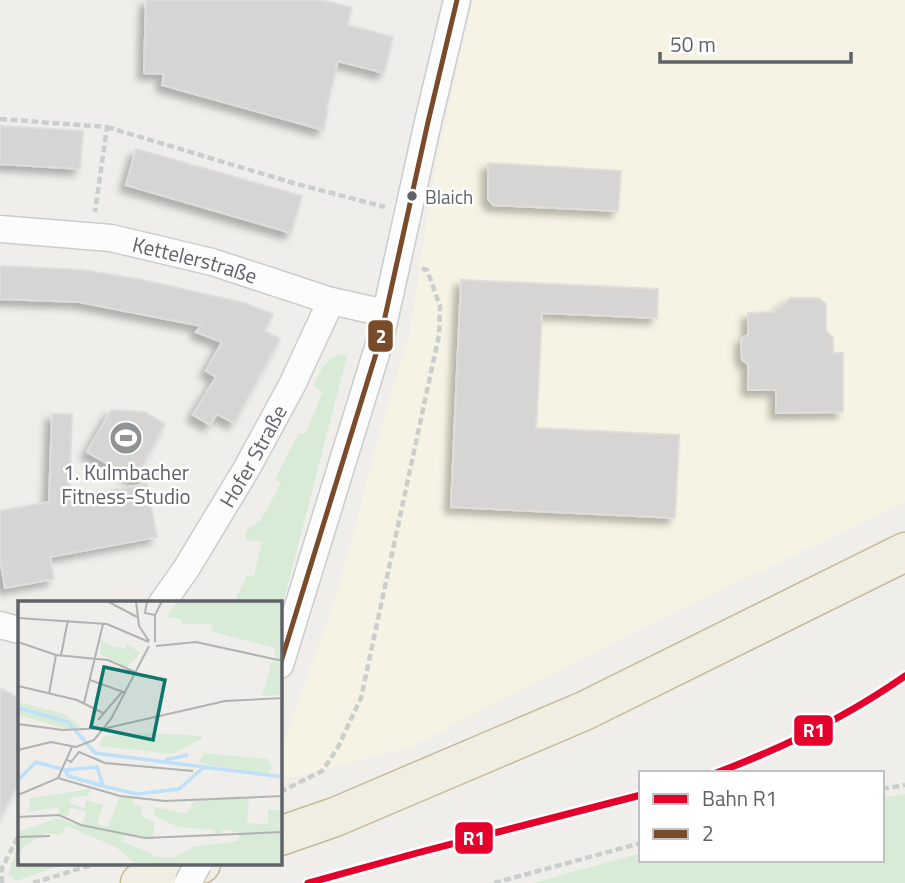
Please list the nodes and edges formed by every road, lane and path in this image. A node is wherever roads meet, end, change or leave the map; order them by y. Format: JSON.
{"nodes":[{"id":1,"x":457,"y":0,"type":"edge"},
{"id":2,"x":0,"y":119,"type":"edge"},
{"id":3,"x":107,"y":127,"type":"junction"},
{"id":4,"x":408,"y":212,"type":"junction"},
{"id":5,"x":0,"y":229,"type":"edge"},
{"id":6,"x":91,"y":237,"type":"junction"},
{"id":7,"x":398,"y":257,"type":"junction"},
{"id":8,"x":331,"y":301,"type":"junction"},
{"id":9,"x":386,"y":313,"type":"junction"},
{"id":10,"x":905,"y":552,"type":"edge"},
{"id":11,"x":163,"y":601,"type":"edge"},
{"id":12,"x":0,"y":625,"type":"edge"},
{"id":13,"x":18,"y":631,"type":"edge"},
{"id":14,"x":282,"y":659,"type":"edge"},
{"id":15,"x":905,"y":785,"type":"edge"},
{"id":16,"x":884,"y":789,"type":"edge"},
{"id":17,"x":282,"y":791,"type":"edge"},
{"id":18,"x":282,"y":835,"type":"edge"},
{"id":19,"x":18,"y":837,"type":"edge"},
{"id":20,"x":639,"y":844,"type":"edge"},
{"id":21,"x":88,"y":866,"type":"edge"},
{"id":22,"x":193,"y":866,"type":"edge"},
{"id":23,"x":198,"y":866,"type":"edge"},
{"id":24,"x":2,"y":883,"type":"edge"},
{"id":25,"x":33,"y":883,"type":"edge"},
{"id":26,"x":140,"y":883,"type":"edge"},
{"id":27,"x":188,"y":883,"type":"edge"},
{"id":28,"x":494,"y":883,"type":"edge"}],
"edges":[{"from":1,"to":4,"type":"street"},
{"from":2,"to":3,"type":"path"},
{"from":3,"to":4,"type":"path"},
{"from":3,"to":6,"type":"path"},
{"from":4,"to":7,"type":"street"},
{"from":5,"to":6,"type":"street","name":"Kettelerstraße"},
{"from":6,"to":8,"type":"street","name":"Kettelerstraße"},
{"from":7,"to":9,"type":"street"},
{"from":7,"to":17,"type":"path"},
{"from":8,"to":9,"type":"street","name":"Kettelerstraße"},
{"from":8,"to":11,"type":"street","name":"Hofer Straße"},
{"from":9,"to":14,"type":"street"},
{"from":10,"to":18,"type":"highway"},
{"from":12,"to":13,"type":"street"},
{"from":15,"to":16,"type":"path"},
{"from":19,"to":24,"type":"path"},
{"from":20,"to":28,"type":"path"},
{"from":21,"to":25,"type":"path"},
{"from":22,"to":26,"type":"highway"},
{"from":23,"to":27,"type":"street","bridge":true}]}
